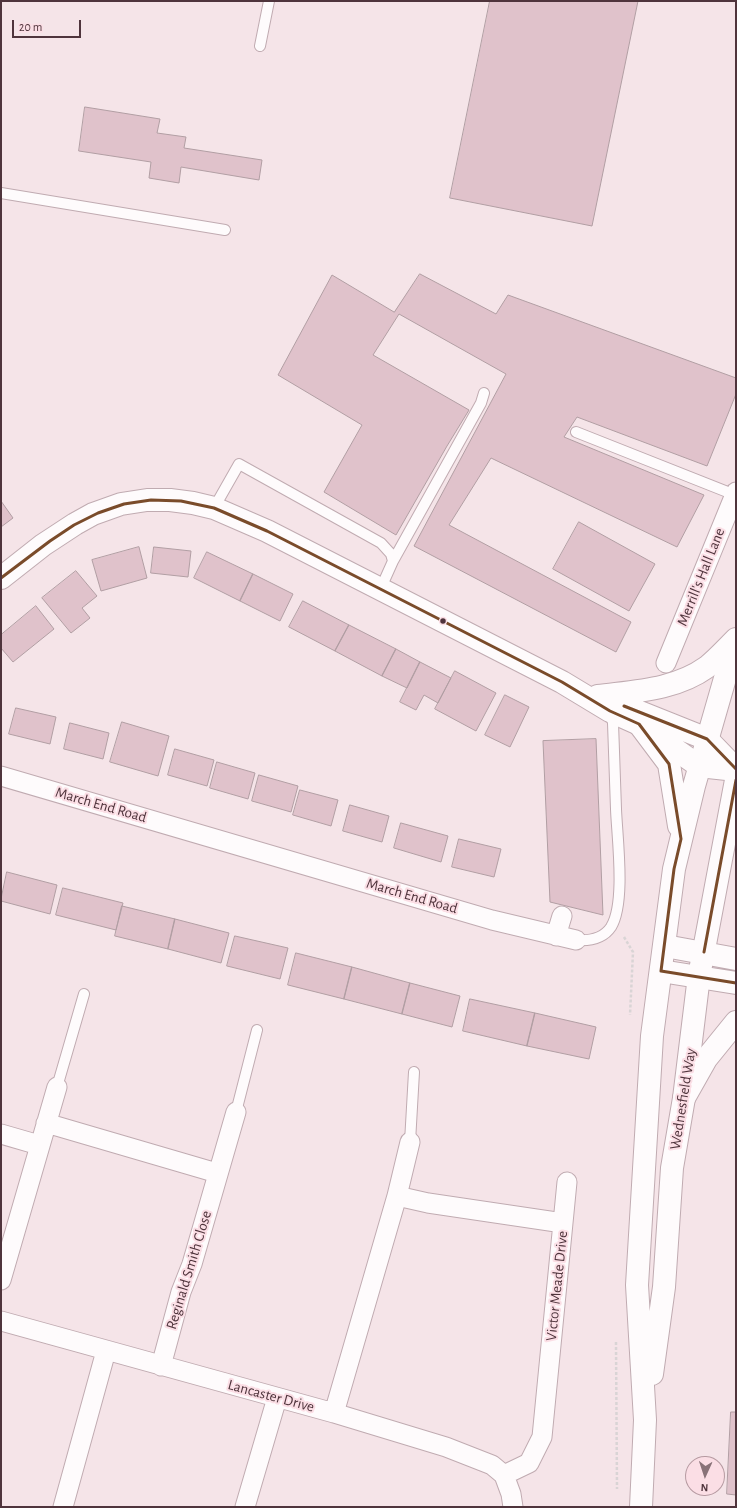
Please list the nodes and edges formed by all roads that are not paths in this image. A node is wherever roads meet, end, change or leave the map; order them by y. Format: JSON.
{"nodes":[{"id":1,"x":269,"y":1,"type":"edge"},
{"id":2,"x":260,"y":46,"type":"dead end"},
{"id":3,"x":1,"y":193,"type":"edge"},
{"id":4,"x":225,"y":230,"type":"dead end"},
{"id":5,"x":484,"y":393,"type":"dead end"},
{"id":6,"x":576,"y":432,"type":"dead end"},
{"id":7,"x":735,"y":493,"type":"edge"},
{"id":8,"x":214,"y":508,"type":"junction"},
{"id":9,"x":393,"y":561,"type":"junction"},
{"id":10,"x":1,"y":578,"type":"edge"},
{"id":11,"x":380,"y":590,"type":"junction"},
{"id":12,"x":736,"y":639,"type":"edge"},
{"id":13,"x":666,"y":663,"type":"dead end"},
{"id":14,"x":604,"y":704,"type":"junction"},
{"id":15,"x":639,"y":724,"type":"junction"},
{"id":16,"x":707,"y":739,"type":"junction"},
{"id":17,"x":700,"y":766,"type":"junction"},
{"id":18,"x":736,"y":770,"type":"edge"},
{"id":19,"x":1,"y":776,"type":"edge"},
{"id":20,"x":736,"y":780,"type":"edge"},
{"id":21,"x":681,"y":839,"type":"junction"},
{"id":22,"x":562,"y":916,"type":"dead end"},
{"id":23,"x":556,"y":936,"type":"junction"},
{"id":24,"x":576,"y":940,"type":"joint"},
{"id":25,"x":665,"y":946,"type":"junction"},
{"id":26,"x":704,"y":952,"type":"junction"},
{"id":27,"x":736,"y":959,"type":"edge"},
{"id":28,"x":661,"y":971,"type":"junction"},
{"id":29,"x":699,"y":976,"type":"junction"},
{"id":30,"x":736,"y":982,"type":"edge"},
{"id":31,"x":84,"y":994,"type":"dead end"},
{"id":32,"x":736,"y":1022,"type":"edge"},
{"id":33,"x":257,"y":1030,"type":"dead end"},
{"id":34,"x":414,"y":1072,"type":"dead end"},
{"id":35,"x":56,"y":1087,"type":"joint"},
{"id":36,"x":684,"y":1098,"type":"junction"},
{"id":37,"x":236,"y":1112,"type":"joint"},
{"id":38,"x":46,"y":1123,"type":"junction"},
{"id":39,"x":1,"y":1134,"type":"edge"},
{"id":40,"x":410,"y":1142,"type":"joint"},
{"id":41,"x":39,"y":1145,"type":"junction"},
{"id":42,"x":217,"y":1173,"type":"junction"},
{"id":43,"x":567,"y":1182,"type":"dead end"},
{"id":44,"x":397,"y":1196,"type":"junction"},
{"id":45,"x":564,"y":1223,"type":"junction"},
{"id":46,"x":1,"y":1280,"type":"edge"},
{"id":47,"x":1,"y":1321,"type":"edge"},
{"id":48,"x":106,"y":1351,"type":"junction"},
{"id":49,"x":161,"y":1366,"type":"junction"},
{"id":50,"x":277,"y":1398,"type":"junction"},
{"id":51,"x":334,"y":1413,"type":"junction"},
{"id":52,"x":645,"y":1420,"type":"junction"},
{"id":53,"x":504,"y":1475,"type":"junction"},
{"id":54,"x":63,"y":1507,"type":"edge"},
{"id":55,"x":245,"y":1507,"type":"edge"},
{"id":56,"x":513,"y":1507,"type":"edge"},
{"id":57,"x":641,"y":1507,"type":"edge"}],
"edges":[{"from":1,"to":2,"type":"lane"},
{"from":3,"to":4,"type":"lane"},
{"from":5,"to":9,"type":"lane"},
{"from":6,"to":7,"type":"lane"},
{"from":7,"to":13,"type":"street","name":"Merrill's Hall Lane"},
{"from":8,"to":9,"type":"lane"},
{"from":8,"to":10,"type":"main road"},
{"from":8,"to":11,"type":"main road"},
{"from":9,"to":11,"type":"lane"},
{"from":11,"to":14,"type":"main road"},
{"from":12,"to":14,"type":"main road"},
{"from":12,"to":16,"type":"main road"},
{"from":14,"to":15,"type":"main road"},
{"from":14,"to":16,"type":"main road"},
{"from":14,"to":24,"type":"lane","name":"March End Road"},
{"from":15,"to":17,"type":"main road"},
{"from":15,"to":21,"type":"main road"},
{"from":16,"to":17,"type":"main road"},
{"from":16,"to":18,"type":"main road"},
{"from":17,"to":18,"type":"main road"},
{"from":17,"to":21,"type":"main road"},
{"from":19,"to":23,"type":"street","name":"March End Road"},
{"from":20,"to":26,"type":"main road","name":"Wednesfield Way"},
{"from":21,"to":25,"type":"main road"},
{"from":22,"to":23,"type":"street"},
{"from":23,"to":24,"type":"street","name":"March End Road"},
{"from":25,"to":26,"type":"main road"},
{"from":25,"to":28,"type":"main road"},
{"from":26,"to":27,"type":"main road"},
{"from":26,"to":29,"type":"main road","name":"Wednesfield Way"},
{"from":28,"to":29,"type":"main road"},
{"from":28,"to":52,"type":"main road"},
{"from":29,"to":30,"type":"main road"},
{"from":29,"to":36,"type":"main road","name":"Wednesfield Way"},
{"from":31,"to":35,"type":"lane"},
{"from":32,"to":36,"type":"main road"},
{"from":33,"to":37,"type":"lane"},
{"from":34,"to":40,"type":"lane"},
{"from":35,"to":38,"type":"street"},
{"from":36,"to":52,"type":"main road","name":"Wednesfield Way"},
{"from":37,"to":42,"type":"street","name":"Reginald Smith Close"},
{"from":38,"to":41,"type":"street"},
{"from":38,"to":42,"type":"street"},
{"from":39,"to":41,"type":"street"},
{"from":40,"to":44,"type":"street"},
{"from":41,"to":46,"type":"street"},
{"from":42,"to":49,"type":"street","name":"Reginald Smith Close"},
{"from":43,"to":45,"type":"street"},
{"from":44,"to":45,"type":"street","name":"Victor Meade Drive"},
{"from":44,"to":51,"type":"street"},
{"from":45,"to":53,"type":"street","name":"Victor Meade Drive"},
{"from":47,"to":48,"type":"street","name":"Lancaster Drive"},
{"from":48,"to":49,"type":"street","name":"Lancaster Drive"},
{"from":48,"to":54,"type":"street"},
{"from":49,"to":50,"type":"street","name":"Lancaster Drive"},
{"from":50,"to":51,"type":"street","name":"Lancaster Drive"},
{"from":50,"to":55,"type":"street"},
{"from":51,"to":53,"type":"street","name":"Lancaster Drive"},
{"from":52,"to":57,"type":"main road"},
{"from":53,"to":56,"type":"street"}]}
